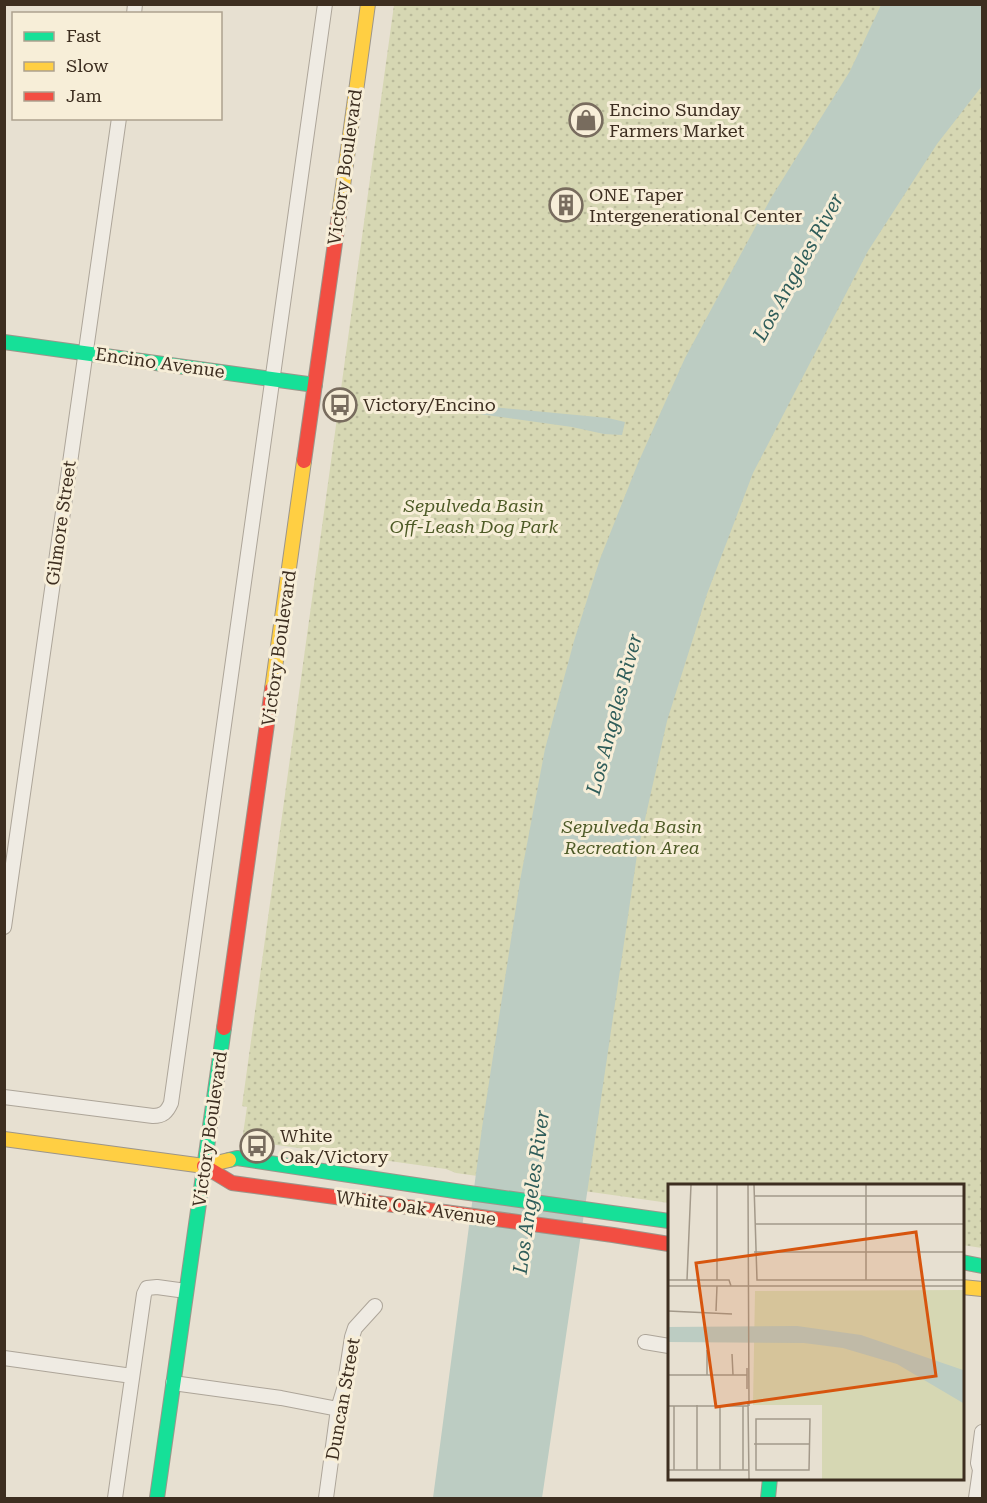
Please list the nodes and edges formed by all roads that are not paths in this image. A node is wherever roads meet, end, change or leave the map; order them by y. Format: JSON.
{"nodes":[{"id":1,"x":325,"y":4,"type":"edge"},
{"id":2,"x":368,"y":4,"type":"edge"},
{"id":3,"x":119,"y":120,"type":"edge"},
{"id":4,"x":4,"y":342,"type":"edge"},
{"id":5,"x":85,"y":353,"type":"junction"},
{"id":6,"x":273,"y":379,"type":"junction"},
{"id":7,"x":315,"y":385,"type":"junction"},
{"id":8,"x":4,"y":927,"type":"edge"},
{"id":9,"x":4,"y":1097,"type":"edge"},
{"id":10,"x":4,"y":1139,"type":"edge"},
{"id":11,"x":204,"y":1166,"type":"junction"},
{"id":12,"x":668,"y":1221,"type":"edge"},
{"id":13,"x":668,"y":1244,"type":"edge"},
{"id":14,"x":963,"y":1262,"type":"edge"},
{"id":15,"x":982,"y":1266,"type":"edge"},
{"id":16,"x":963,"y":1287,"type":"edge"},
{"id":17,"x":982,"y":1289,"type":"edge"},
{"id":18,"x":186,"y":1291,"type":"junction"},
{"id":19,"x":375,"y":1305,"type":"dead end"},
{"id":20,"x":645,"y":1342,"type":"dead end"},
{"id":21,"x":668,"y":1346,"type":"edge"},
{"id":22,"x":4,"y":1358,"type":"edge"},
{"id":23,"x":132,"y":1376,"type":"junction"},
{"id":24,"x":173,"y":1383,"type":"junction"},
{"id":25,"x":339,"y":1409,"type":"junction"},
{"id":26,"x":982,"y":1432,"type":"edge"},
{"id":27,"x":981,"y":1475,"type":"edge"},
{"id":28,"x":770,"y":1479,"type":"edge"},
{"id":29,"x":115,"y":1498,"type":"edge"},
{"id":30,"x":157,"y":1498,"type":"edge"},
{"id":31,"x":326,"y":1498,"type":"edge"},
{"id":32,"x":768,"y":1498,"type":"edge"},
{"id":33,"x":976,"y":1498,"type":"edge"}],
"edges":[{"from":1,"to":6,"type":"street"},
{"from":2,"to":7,"type":"main road","name":"Victory Boulevard"},
{"from":3,"to":5,"type":"street","name":"Gilmore Street"},
{"from":4,"to":5,"type":"main road","name":"Encino Avenue"},
{"from":5,"to":6,"type":"main road","name":"Encino Avenue"},
{"from":5,"to":8,"type":"street","name":"Gilmore Street"},
{"from":6,"to":7,"type":"main road","name":"Encino Avenue"},
{"from":6,"to":9,"type":"street"},
{"from":7,"to":11,"type":"main road","name":"Victory Boulevard"},
{"from":10,"to":11,"type":"main road","name":"White Oak Avenue"},
{"from":11,"to":12,"type":"main road","name":"White Oak Avenue"},
{"from":11,"to":13,"type":"main road","name":"White Oak Avenue"},
{"from":11,"to":18,"type":"main road","name":"Victory Boulevard"},
{"from":14,"to":15,"type":"main road"},
{"from":16,"to":17,"type":"main road"},
{"from":18,"to":23,"type":"street"},
{"from":18,"to":24,"type":"main road","name":"Victory Boulevard"},
{"from":19,"to":25,"type":"street","name":"Duncan Street"},
{"from":20,"to":21,"type":"street"},
{"from":22,"to":23,"type":"street"},
{"from":23,"to":29,"type":"street"},
{"from":24,"to":25,"type":"street"},
{"from":24,"to":30,"type":"main road","name":"Victory Boulevard"},
{"from":25,"to":31,"type":"street","name":"Duncan Street"},
{"from":26,"to":27,"type":"street"},
{"from":27,"to":33,"type":"street"},
{"from":28,"to":32,"type":"main road"}]}
